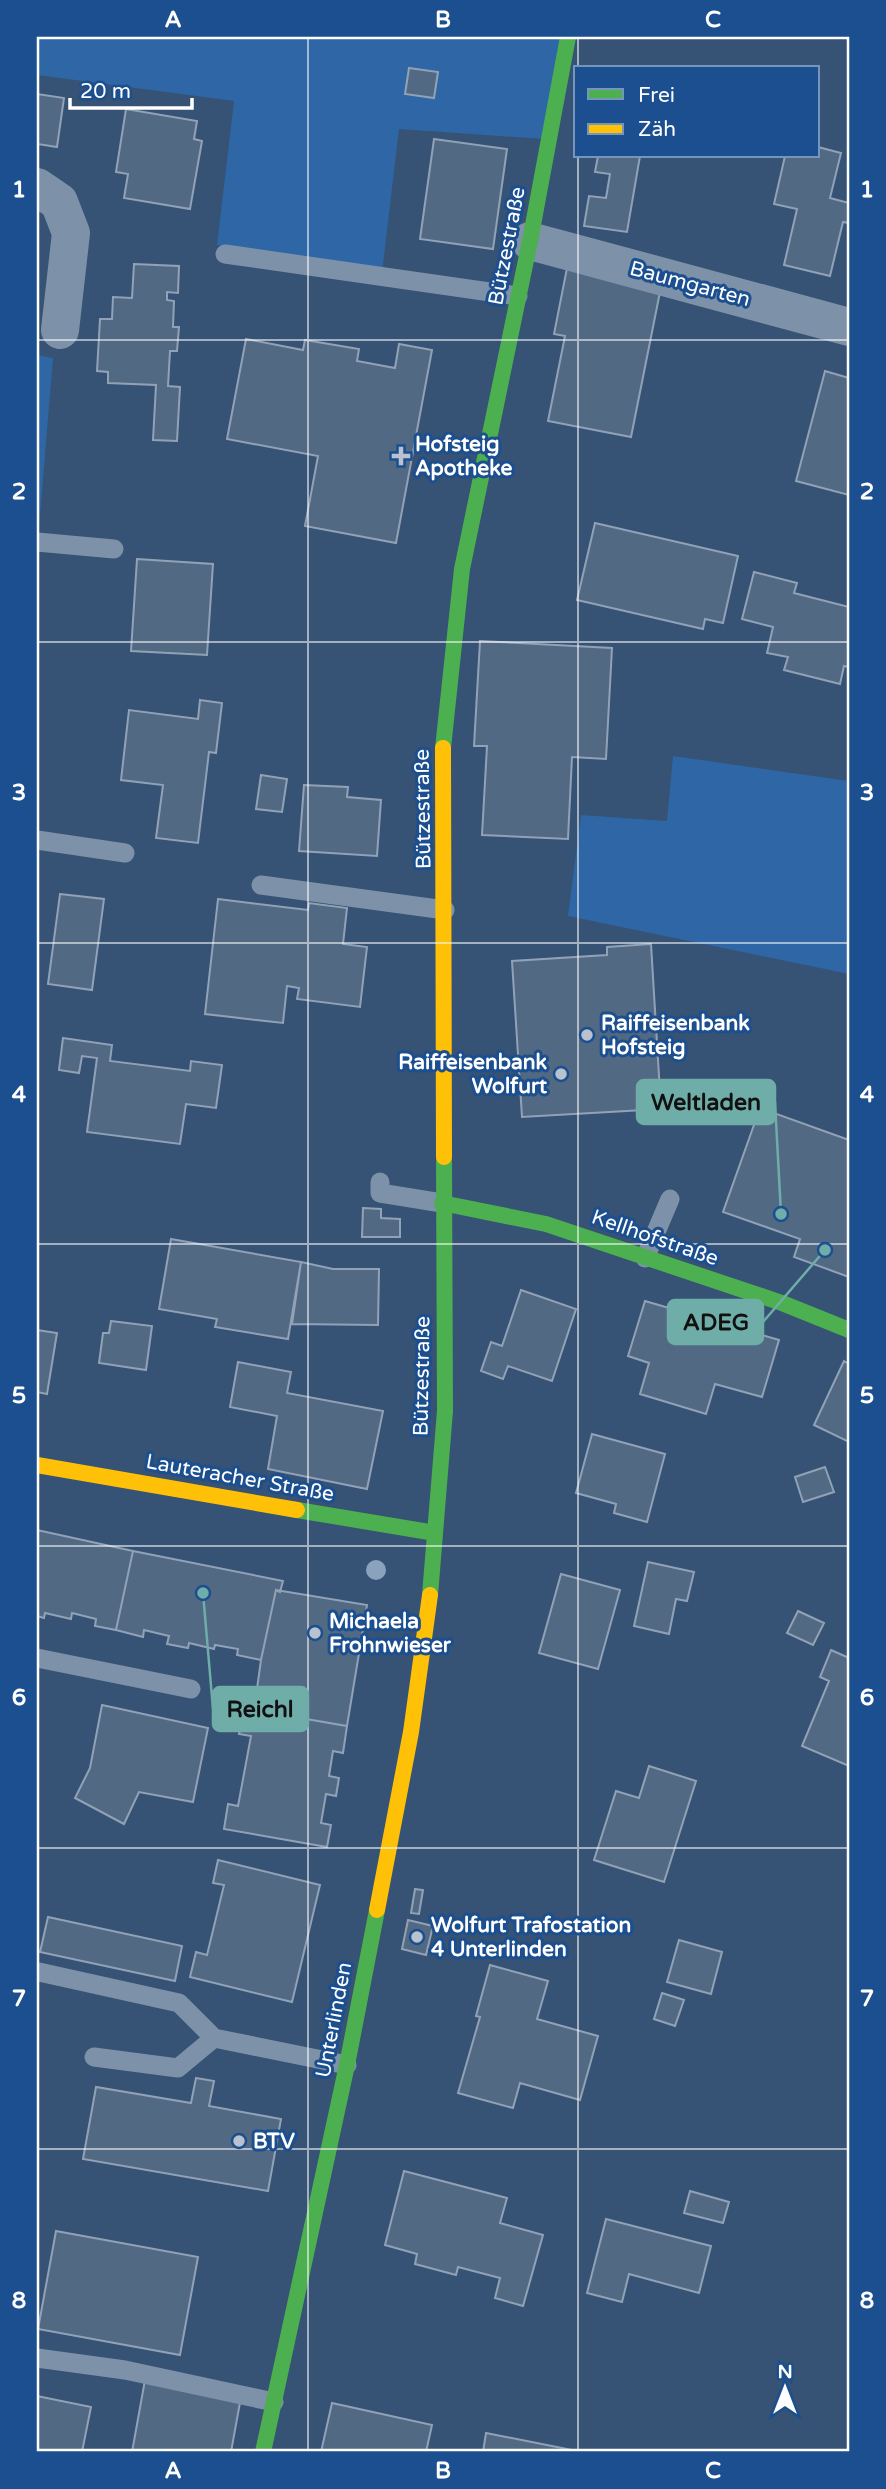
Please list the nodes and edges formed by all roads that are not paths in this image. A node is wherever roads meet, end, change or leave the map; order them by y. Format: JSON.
{"nodes":[{"id":1,"x":568,"y":37,"type":"edge"},
{"id":2,"x":37,"y":187,"type":"edge"},
{"id":3,"x":530,"y":241,"type":"junction"},
{"id":4,"x":225,"y":254,"type":"dead end"},
{"id":5,"x":518,"y":296,"type":"junction"},
{"id":6,"x":849,"y":327,"type":"edge"},
{"id":7,"x":61,"y":330,"type":"dead end"},
{"id":8,"x":37,"y":541,"type":"edge"},
{"id":9,"x":114,"y":549,"type":"dead end"},
{"id":10,"x":37,"y":840,"type":"edge"},
{"id":11,"x":125,"y":853,"type":"dead end"},
{"id":12,"x":261,"y":885,"type":"dead end"},
{"id":13,"x":444,"y":910,"type":"junction"},
{"id":14,"x":380,"y":1182,"type":"dead end"},
{"id":15,"x":670,"y":1199,"type":"dead end"},
{"id":16,"x":442,"y":1203,"type":"junction"},
{"id":17,"x":645,"y":1258,"type":"junction"},
{"id":18,"x":849,"y":1330,"type":"edge"},
{"id":19,"x":37,"y":1465,"type":"edge"},
{"id":20,"x":435,"y":1533,"type":"junction"},
{"id":21,"x":430,"y":1592,"type":"joint"},
{"id":22,"x":37,"y":1658,"type":"edge"},
{"id":23,"x":191,"y":1689,"type":"dead end"},
{"id":24,"x":39,"y":1972,"type":"dead end"},
{"id":25,"x":214,"y":2038,"type":"junction"},
{"id":26,"x":94,"y":2057,"type":"dead end"},
{"id":27,"x":347,"y":2065,"type":"junction"},
{"id":28,"x":37,"y":2357,"type":"edge"},
{"id":29,"x":274,"y":2402,"type":"junction"},
{"id":30,"x":263,"y":2452,"type":"edge"}],
"edges":[{"from":1,"to":3,"type":"main road","name":"Bützestraße"},
{"from":2,"to":7,"type":"street"},
{"from":3,"to":5,"type":"main road","name":"Bützestraße"},
{"from":3,"to":6,"type":"street","name":"Baumgarten"},
{"from":4,"to":5,"type":"lane"},
{"from":5,"to":13,"type":"main road","name":"Bützestraße"},
{"from":8,"to":9,"type":"lane"},
{"from":10,"to":11,"type":"lane"},
{"from":12,"to":13,"type":"lane"},
{"from":13,"to":16,"type":"main road","name":"Bützestraße"},
{"from":14,"to":16,"type":"lane"},
{"from":15,"to":17,"type":"lane"},
{"from":16,"to":17,"type":"main road","name":"Kellhofstraße"},
{"from":16,"to":20,"type":"main road","name":"Bützestraße"},
{"from":17,"to":18,"type":"main road","name":"Kellhofstraße"},
{"from":19,"to":20,"type":"main road","name":"Lauteracher Straße"},
{"from":20,"to":21,"type":"main road","name":"Bützestraße"},
{"from":21,"to":27,"type":"main road","name":"Unterlinden"},
{"from":22,"to":23,"type":"lane"},
{"from":24,"to":25,"type":"lane"},
{"from":25,"to":26,"type":"lane"},
{"from":25,"to":27,"type":"lane"},
{"from":27,"to":29,"type":"main road","name":"Unterlinden"},
{"from":28,"to":29,"type":"lane"},
{"from":29,"to":30,"type":"main road","name":"Unterlinden"}]}
